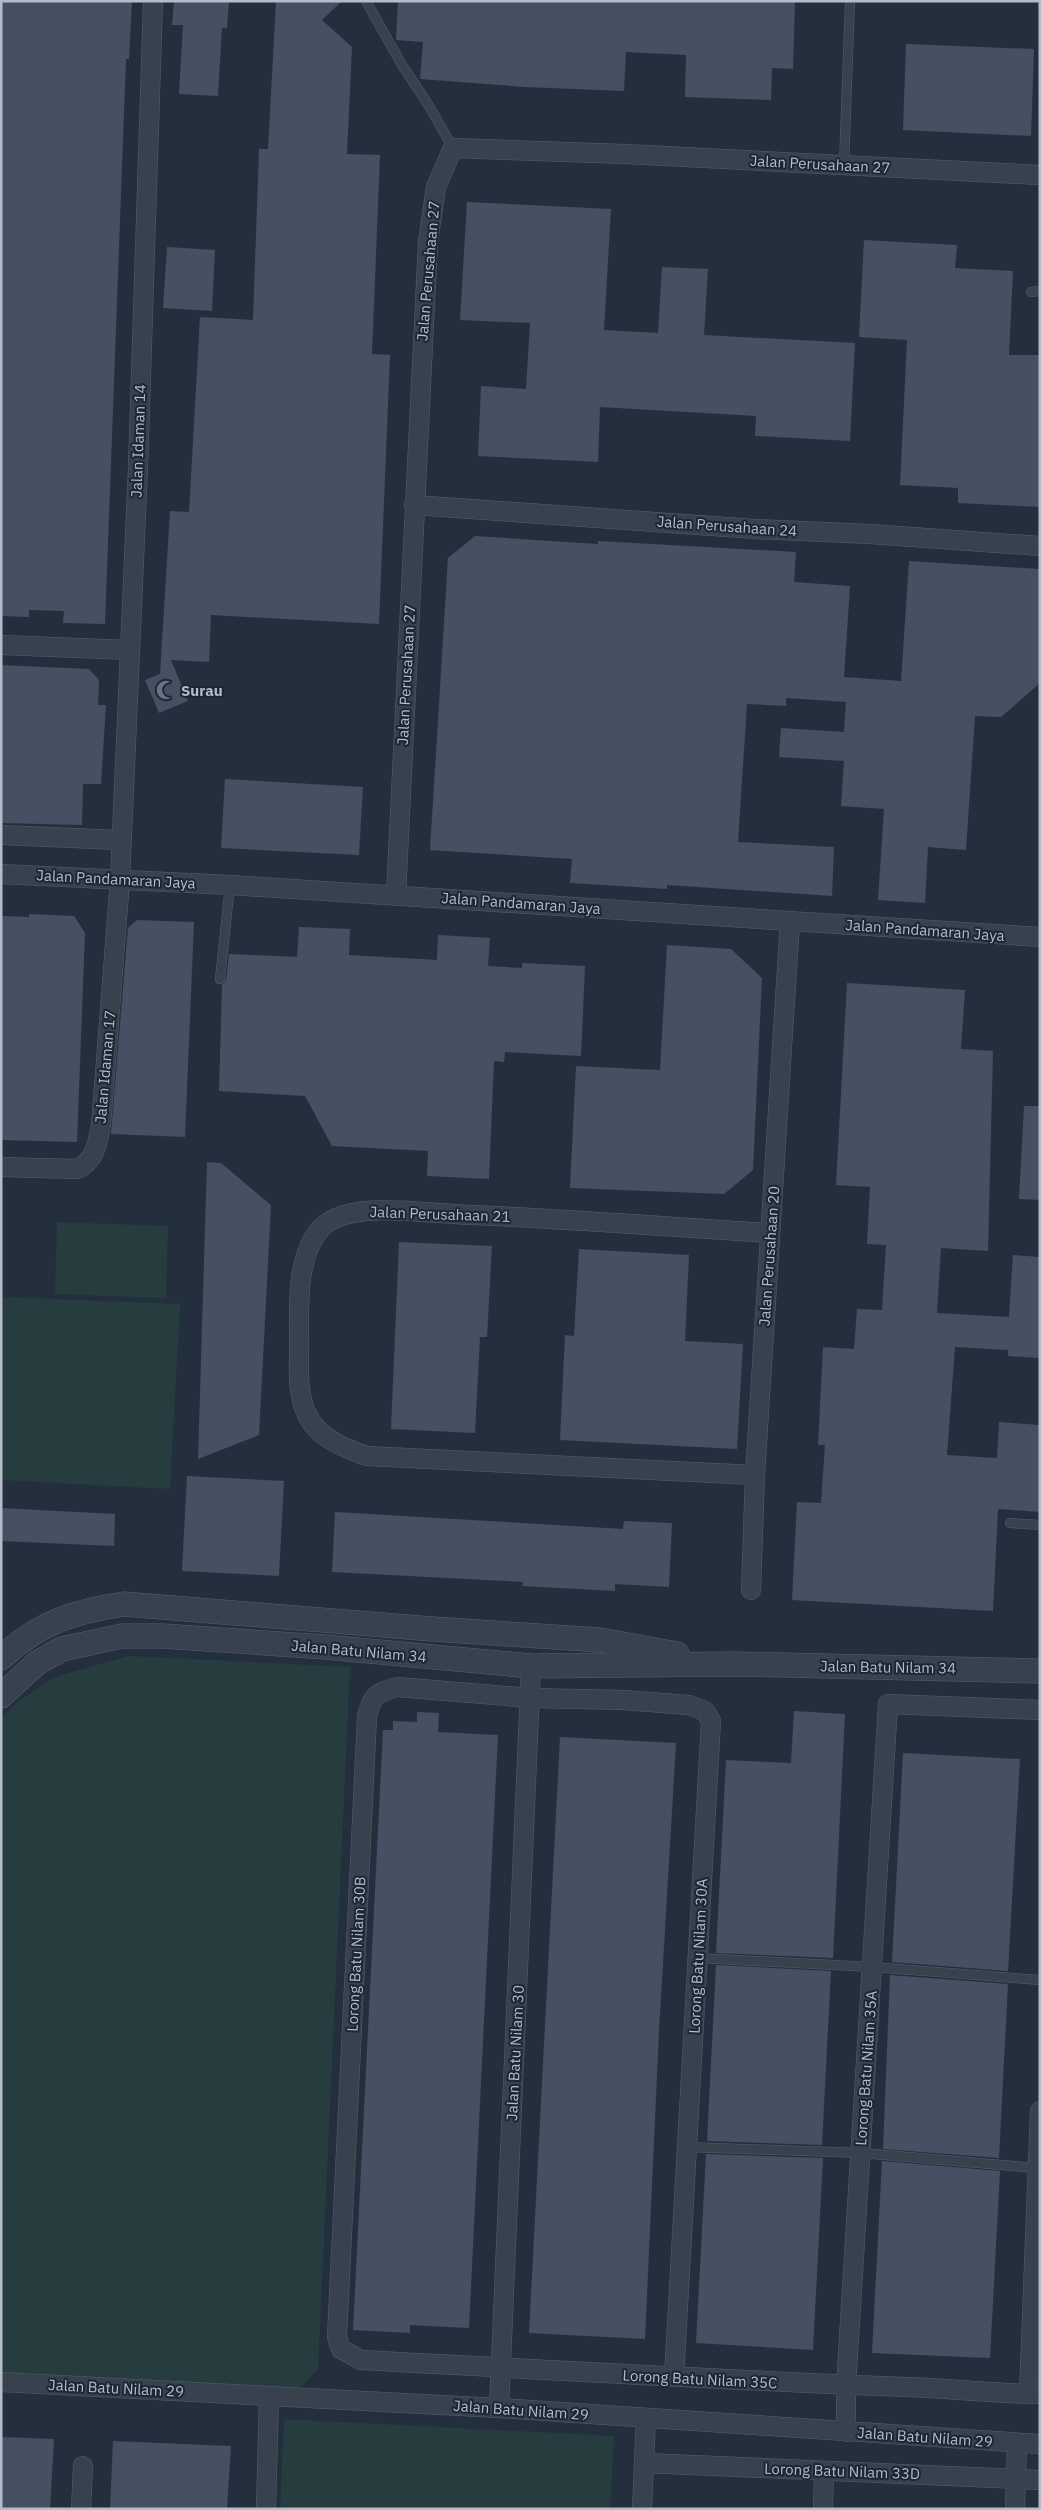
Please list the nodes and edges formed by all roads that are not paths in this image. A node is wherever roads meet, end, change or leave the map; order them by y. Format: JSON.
{"nodes":[{"id":1,"x":152,"y":1,"type":"edge"},
{"id":2,"x":366,"y":1,"type":"edge"},
{"id":3,"x":850,"y":1,"type":"edge"},
{"id":4,"x":453,"y":148,"type":"junction"},
{"id":5,"x":844,"y":165,"type":"junction"},
{"id":6,"x":1040,"y":175,"type":"edge"},
{"id":7,"x":414,"y":505,"type":"junction"},
{"id":8,"x":1040,"y":546,"type":"edge"},
{"id":9,"x":1,"y":645,"type":"edge"},
{"id":10,"x":129,"y":650,"type":"junction"},
{"id":11,"x":1,"y":835,"type":"edge"},
{"id":12,"x":120,"y":840,"type":"junction"},
{"id":13,"x":1,"y":874,"type":"edge"},
{"id":14,"x":120,"y":880,"type":"junction"},
{"id":15,"x":230,"y":885,"type":"junction"},
{"id":16,"x":396,"y":895,"type":"junction"},
{"id":17,"x":790,"y":921,"type":"junction"},
{"id":18,"x":1040,"y":937,"type":"edge"},
{"id":19,"x":220,"y":980,"type":"dead end"},
{"id":20,"x":1,"y":1167,"type":"edge"},
{"id":21,"x":770,"y":1234,"type":"junction"},
{"id":22,"x":755,"y":1475,"type":"junction"},
{"id":23,"x":1010,"y":1523,"type":"dead end"},
{"id":24,"x":1040,"y":1525,"type":"edge"},
{"id":25,"x":751,"y":1590,"type":"dead end"},
{"id":26,"x":432,"y":1630,"type":"junction"},
{"id":27,"x":600,"y":1640,"type":"junction"},
{"id":28,"x":1,"y":1658,"type":"edge"},
{"id":29,"x":735,"y":1664,"type":"junction"},
{"id":30,"x":531,"y":1666,"type":"junction"},
{"id":31,"x":1040,"y":1671,"type":"edge"},
{"id":32,"x":2,"y":1695,"type":"edge"},
{"id":33,"x":531,"y":1698,"type":"junction"},
{"id":34,"x":1040,"y":1710,"type":"edge"},
{"id":35,"x":698,"y":1958,"type":"junction"},
{"id":36,"x":872,"y":1967,"type":"junction"},
{"id":37,"x":1040,"y":1980,"type":"edge"},
{"id":38,"x":1040,"y":2111,"type":"edge"},
{"id":39,"x":687,"y":2147,"type":"junction"},
{"id":40,"x":861,"y":2153,"type":"junction"},
{"id":41,"x":1038,"y":2156,"type":"edge"},
{"id":42,"x":361,"y":2360,"type":"joint"},
{"id":43,"x":501,"y":2367,"type":"junction"},
{"id":44,"x":674,"y":2377,"type":"junction"},
{"id":45,"x":1,"y":2382,"type":"edge"},
{"id":46,"x":846,"y":2386,"type":"junction"},
{"id":47,"x":1034,"y":2394,"type":"edge"},
{"id":48,"x":269,"y":2396,"type":"junction"},
{"id":49,"x":499,"y":2408,"type":"junction"},
{"id":50,"x":646,"y":2418,"type":"junction"},
{"id":51,"x":846,"y":2432,"type":"junction"},
{"id":52,"x":1017,"y":2443,"type":"junction"},
{"id":53,"x":1040,"y":2444,"type":"edge"},
{"id":54,"x":645,"y":2463,"type":"junction"},
{"id":55,"x":83,"y":2466,"type":"dead end"},
{"id":56,"x":824,"y":2471,"type":"junction"},
{"id":57,"x":1016,"y":2479,"type":"junction"},
{"id":58,"x":1040,"y":2480,"type":"edge"},
{"id":59,"x":80,"y":2509,"type":"edge"},
{"id":60,"x":266,"y":2509,"type":"edge"},
{"id":61,"x":642,"y":2509,"type":"edge"},
{"id":62,"x":823,"y":2509,"type":"edge"},
{"id":63,"x":1015,"y":2509,"type":"edge"}],
"edges":[{"from":1,"to":10,"type":"street","name":"Jalan Idaman 14"},
{"from":2,"to":4,"type":"lane"},
{"from":3,"to":5,"type":"lane"},
{"from":4,"to":5,"type":"street","name":"Jalan Perusahaan 27"},
{"from":4,"to":7,"type":"street","name":"Jalan Perusahaan 27"},
{"from":5,"to":6,"type":"street","name":"Jalan Perusahaan 27"},
{"from":7,"to":8,"type":"street","name":"Jalan Perusahaan 24"},
{"from":7,"to":16,"type":"street","name":"Jalan Perusahaan 27"},
{"from":9,"to":10,"type":"street"},
{"from":10,"to":12,"type":"street","name":"Jalan Idaman 14"},
{"from":11,"to":12,"type":"street"},
{"from":12,"to":14,"type":"street","name":"Jalan Idaman 14"},
{"from":13,"to":14,"type":"street","name":"Jalan Pandamaran Jaya"},
{"from":14,"to":15,"type":"street","name":"Jalan Pandamaran Jaya"},
{"from":14,"to":20,"type":"street","name":"Jalan Idaman 17"},
{"from":15,"to":16,"type":"street","name":"Jalan Pandamaran Jaya"},
{"from":15,"to":19,"type":"lane"},
{"from":16,"to":17,"type":"street","name":"Jalan Pandamaran Jaya"},
{"from":17,"to":18,"type":"street","name":"Jalan Pandamaran Jaya"},
{"from":17,"to":21,"type":"street","name":"Jalan Perusahaan 20"},
{"from":21,"to":22,"type":"street","name":"Jalan Perusahaan 20"},
{"from":21,"to":22,"type":"street","name":"Jalan Perusahaan 21"},
{"from":22,"to":25,"type":"street","name":"Jalan Perusahaan 20"},
{"from":23,"to":24,"type":"lane"},
{"from":26,"to":27,"type":"street","name":"Jalan Batu Nilam 34"},
{"from":26,"to":28,"type":"street","name":"Jalan Batu Nilam 34"},
{"from":26,"to":30,"type":"street"},
{"from":27,"to":29,"type":"street","name":"Jalan Batu Nilam 34"},
{"from":27,"to":30,"type":"street"},
{"from":29,"to":30,"type":"street","name":"Jalan Batu Nilam 34"},
{"from":29,"to":31,"type":"street","name":"Jalan Batu Nilam 34"},
{"from":30,"to":32,"type":"street","name":"Jalan Batu Nilam 34"},
{"from":30,"to":33,"type":"street","name":"Jalan Batu Nilam 30"},
{"from":33,"to":35,"type":"street","name":"Lorong Batu Nilam 30A"},
{"from":33,"to":42,"type":"street","name":"Lorong Batu Nilam 30B"},
{"from":33,"to":43,"type":"street","name":"Jalan Batu Nilam 30"},
{"from":34,"to":36,"type":"street","name":"Lorong Batu Nilam 35A"},
{"from":35,"to":36,"type":"lane"},
{"from":35,"to":39,"type":"street","name":"Lorong Batu Nilam 30A"},
{"from":36,"to":37,"type":"lane"},
{"from":36,"to":40,"type":"street","name":"Lorong Batu Nilam 35A"},
{"from":38,"to":41,"type":"street"},
{"from":39,"to":40,"type":"lane"},
{"from":39,"to":44,"type":"street","name":"Lorong Batu Nilam 30A"},
{"from":40,"to":41,"type":"lane"},
{"from":40,"to":46,"type":"street","name":"Lorong Batu Nilam 35A"},
{"from":41,"to":47,"type":"street"},
{"from":42,"to":43,"type":"street","name":"Lorong Batu Nilam 35C"},
{"from":43,"to":44,"type":"street","name":"Lorong Batu Nilam 35C"},
{"from":43,"to":49,"type":"street","name":"Jalan Batu Nilam 30"},
{"from":44,"to":46,"type":"street","name":"Lorong Batu Nilam 35C"},
{"from":45,"to":48,"type":"street","name":"Jalan Batu Nilam 29"},
{"from":46,"to":47,"type":"street","name":"Lorong Batu Nilam 35C"},
{"from":46,"to":51,"type":"street","name":"Lorong Batu Nilam 35A"},
{"from":48,"to":49,"type":"street","name":"Jalan Batu Nilam 29"},
{"from":48,"to":60,"type":"street"},
{"from":49,"to":50,"type":"street","name":"Jalan Batu Nilam 29"},
{"from":50,"to":51,"type":"street","name":"Jalan Batu Nilam 29"},
{"from":50,"to":54,"type":"street"},
{"from":51,"to":52,"type":"street","name":"Jalan Batu Nilam 29"},
{"from":52,"to":53,"type":"street","name":"Jalan Batu Nilam 29"},
{"from":52,"to":57,"type":"street"},
{"from":54,"to":56,"type":"street","name":"Lorong Batu Nilam 33D"},
{"from":54,"to":61,"type":"street"},
{"from":55,"to":59,"type":"street"},
{"from":56,"to":57,"type":"street","name":"Lorong Batu Nilam 33D"},
{"from":56,"to":62,"type":"street"},
{"from":57,"to":58,"type":"street","name":"Lorong Batu Nilam 33D"},
{"from":57,"to":63,"type":"street"}]}
